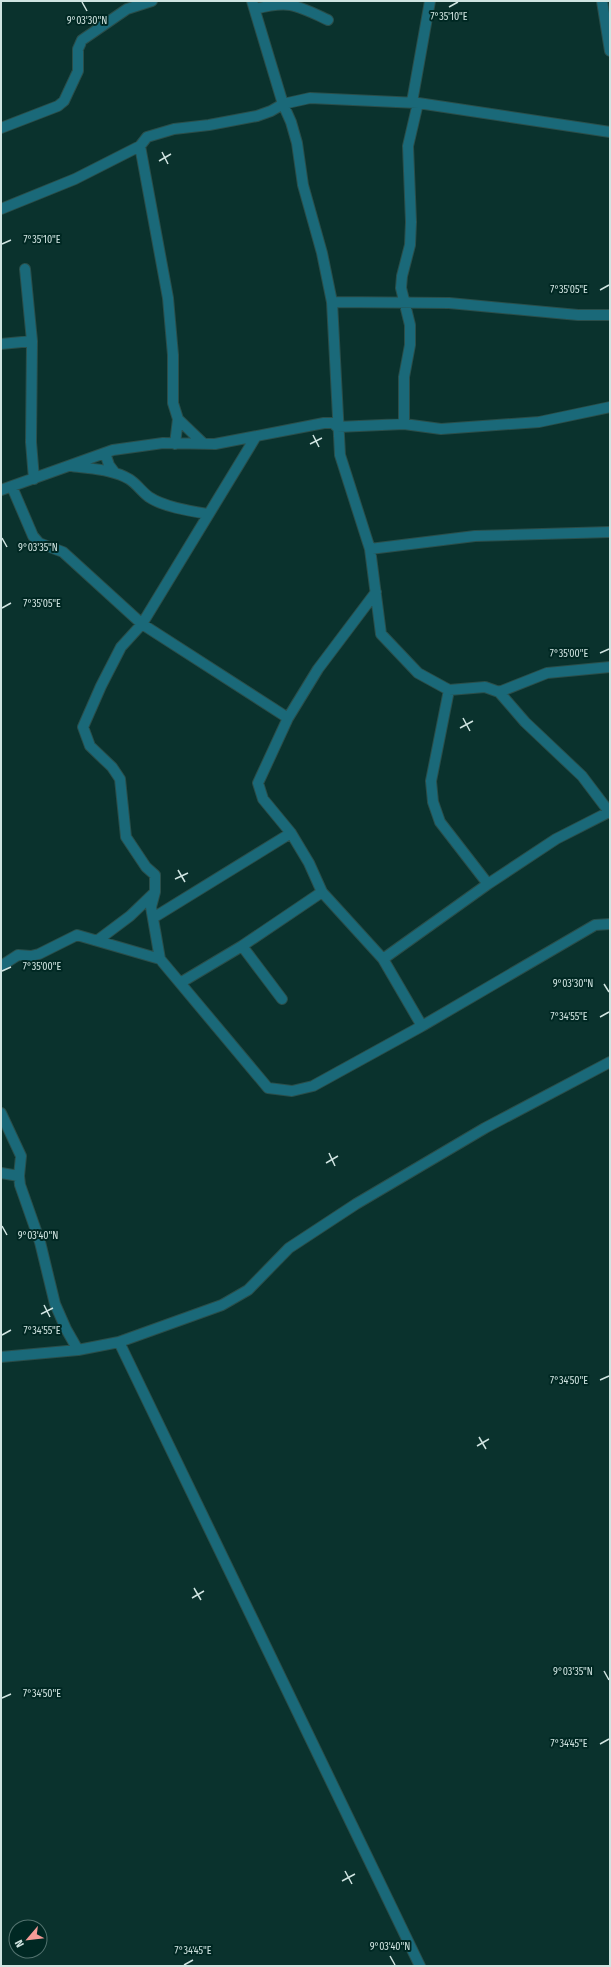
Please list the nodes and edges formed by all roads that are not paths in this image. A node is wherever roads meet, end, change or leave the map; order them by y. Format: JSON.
{"nodes":[{"id":1,"x":152,"y":1,"type":"edge"},
{"id":2,"x":430,"y":1,"type":"edge"},
{"id":3,"x":602,"y":1,"type":"edge"},
{"id":4,"x":253,"y":5,"type":"edge"},
{"id":5,"x":328,"y":20,"type":"dead end"},
{"id":6,"x":610,"y":51,"type":"edge"},
{"id":7,"x":415,"y":102,"type":"junction"},
{"id":8,"x":283,"y":104,"type":"junction"},
{"id":9,"x":1,"y":128,"type":"edge"},
{"id":10,"x":610,"y":132,"type":"edge"},
{"id":11,"x":140,"y":146,"type":"junction"},
{"id":12,"x":1,"y":209,"type":"edge"},
{"id":13,"x":25,"y":269,"type":"dead end"},
{"id":14,"x":332,"y":302,"type":"junction"},
{"id":15,"x":406,"y":303,"type":"junction"},
{"id":16,"x":610,"y":314,"type":"edge"},
{"id":17,"x":32,"y":341,"type":"junction"},
{"id":18,"x":1,"y":344,"type":"edge"},
{"id":19,"x":610,"y":407,"type":"edge"},
{"id":20,"x":178,"y":419,"type":"junction"},
{"id":21,"x":404,"y":424,"type":"junction"},
{"id":22,"x":337,"y":427,"type":"junction"},
{"id":23,"x":255,"y":438,"type":"junction"},
{"id":24,"x":175,"y":444,"type":"junction"},
{"id":25,"x":204,"y":444,"type":"junction"},
{"id":26,"x":104,"y":453,"type":"junction"},
{"id":27,"x":70,"y":466,"type":"junction"},
{"id":28,"x":115,"y":473,"type":"junction"},
{"id":29,"x":34,"y":479,"type":"junction"},
{"id":30,"x":12,"y":487,"type":"junction"},
{"id":31,"x":1,"y":490,"type":"edge"},
{"id":32,"x":208,"y":514,"type":"junction"},
{"id":33,"x":610,"y":532,"type":"edge"},
{"id":34,"x":370,"y":549,"type":"junction"},
{"id":35,"x":376,"y":592,"type":"junction"},
{"id":36,"x":142,"y":624,"type":"junction"},
{"id":37,"x":610,"y":667,"type":"edge"},
{"id":38,"x":449,"y":690,"type":"junction"},
{"id":39,"x":499,"y":692,"type":"junction"},
{"id":40,"x":288,"y":718,"type":"junction"},
{"id":41,"x":610,"y":813,"type":"edge"},
{"id":42,"x":291,"y":833,"type":"junction"},
{"id":43,"x":488,"y":884,"type":"junction"},
{"id":44,"x":155,"y":892,"type":"junction"},
{"id":45,"x":322,"y":892,"type":"junction"},
{"id":46,"x":153,"y":918,"type":"junction"},
{"id":47,"x":610,"y":924,"type":"edge"},
{"id":48,"x":98,"y":940,"type":"junction"},
{"id":49,"x":242,"y":946,"type":"junction"},
{"id":50,"x":160,"y":959,"type":"junction"},
{"id":51,"x":382,"y":959,"type":"junction"},
{"id":52,"x":1,"y":966,"type":"edge"},
{"id":53,"x":180,"y":983,"type":"junction"},
{"id":54,"x":282,"y":999,"type":"dead end"},
{"id":55,"x":422,"y":1026,"type":"junction"},
{"id":56,"x":610,"y":1062,"type":"edge"},
{"id":57,"x":1,"y":1112,"type":"edge"},
{"id":58,"x":4,"y":1126,"type":"edge"},
{"id":59,"x":1,"y":1173,"type":"edge"},
{"id":60,"x":19,"y":1176,"type":"junction"},
{"id":61,"x":119,"y":1342,"type":"junction"},
{"id":62,"x":78,"y":1350,"type":"junction"},
{"id":63,"x":1,"y":1358,"type":"edge"},
{"id":64,"x":420,"y":1966,"type":"edge"}],
"edges":[{"from":1,"to":9,"type":"street"},
{"from":2,"to":7,"type":"street"},
{"from":3,"to":6,"type":"street"},
{"from":4,"to":5,"type":"street"},
{"from":4,"to":8,"type":"street"},
{"from":7,"to":8,"type":"street"},
{"from":7,"to":10,"type":"street"},
{"from":7,"to":15,"type":"street"},
{"from":8,"to":11,"type":"street"},
{"from":8,"to":14,"type":"street"},
{"from":11,"to":12,"type":"street"},
{"from":11,"to":20,"type":"street"},
{"from":13,"to":17,"type":"street"},
{"from":14,"to":15,"type":"street"},
{"from":14,"to":22,"type":"street"},
{"from":15,"to":16,"type":"street"},
{"from":15,"to":21,"type":"street"},
{"from":17,"to":18,"type":"street"},
{"from":17,"to":29,"type":"street"},
{"from":19,"to":21,"type":"street"},
{"from":20,"to":24,"type":"street"},
{"from":20,"to":25,"type":"street"},
{"from":21,"to":22,"type":"street"},
{"from":22,"to":23,"type":"street"},
{"from":22,"to":34,"type":"street"},
{"from":23,"to":25,"type":"street"},
{"from":23,"to":32,"type":"street"},
{"from":24,"to":25,"type":"street"},
{"from":24,"to":26,"type":"street"},
{"from":26,"to":27,"type":"street"},
{"from":26,"to":28,"type":"street"},
{"from":27,"to":28,"type":"street"},
{"from":27,"to":29,"type":"street"},
{"from":28,"to":32,"type":"street"},
{"from":29,"to":30,"type":"street"},
{"from":30,"to":31,"type":"street"},
{"from":30,"to":36,"type":"street"},
{"from":32,"to":36,"type":"street"},
{"from":33,"to":34,"type":"street"},
{"from":34,"to":35,"type":"street"},
{"from":35,"to":38,"type":"street"},
{"from":35,"to":40,"type":"street"},
{"from":36,"to":40,"type":"street"},
{"from":36,"to":44,"type":"street"},
{"from":37,"to":39,"type":"street"},
{"from":38,"to":39,"type":"street"},
{"from":38,"to":43,"type":"street"},
{"from":39,"to":41,"type":"street"},
{"from":40,"to":42,"type":"street"},
{"from":41,"to":43,"type":"street"},
{"from":42,"to":45,"type":"street"},
{"from":42,"to":46,"type":"street"},
{"from":43,"to":51,"type":"street"},
{"from":44,"to":46,"type":"street"},
{"from":44,"to":48,"type":"street"},
{"from":45,"to":49,"type":"street"},
{"from":45,"to":51,"type":"street"},
{"from":46,"to":50,"type":"street"},
{"from":47,"to":55,"type":"street"},
{"from":48,"to":50,"type":"street"},
{"from":48,"to":52,"type":"street"},
{"from":49,"to":53,"type":"street"},
{"from":49,"to":54,"type":"street"},
{"from":50,"to":53,"type":"street"},
{"from":51,"to":55,"type":"street"},
{"from":53,"to":55,"type":"street"},
{"from":56,"to":61,"type":"street"},
{"from":57,"to":58,"type":"street"},
{"from":58,"to":60,"type":"street"},
{"from":59,"to":60,"type":"street"},
{"from":60,"to":62,"type":"street"},
{"from":61,"to":62,"type":"street"},
{"from":61,"to":64,"type":"street"},
{"from":62,"to":63,"type":"street"}]}
